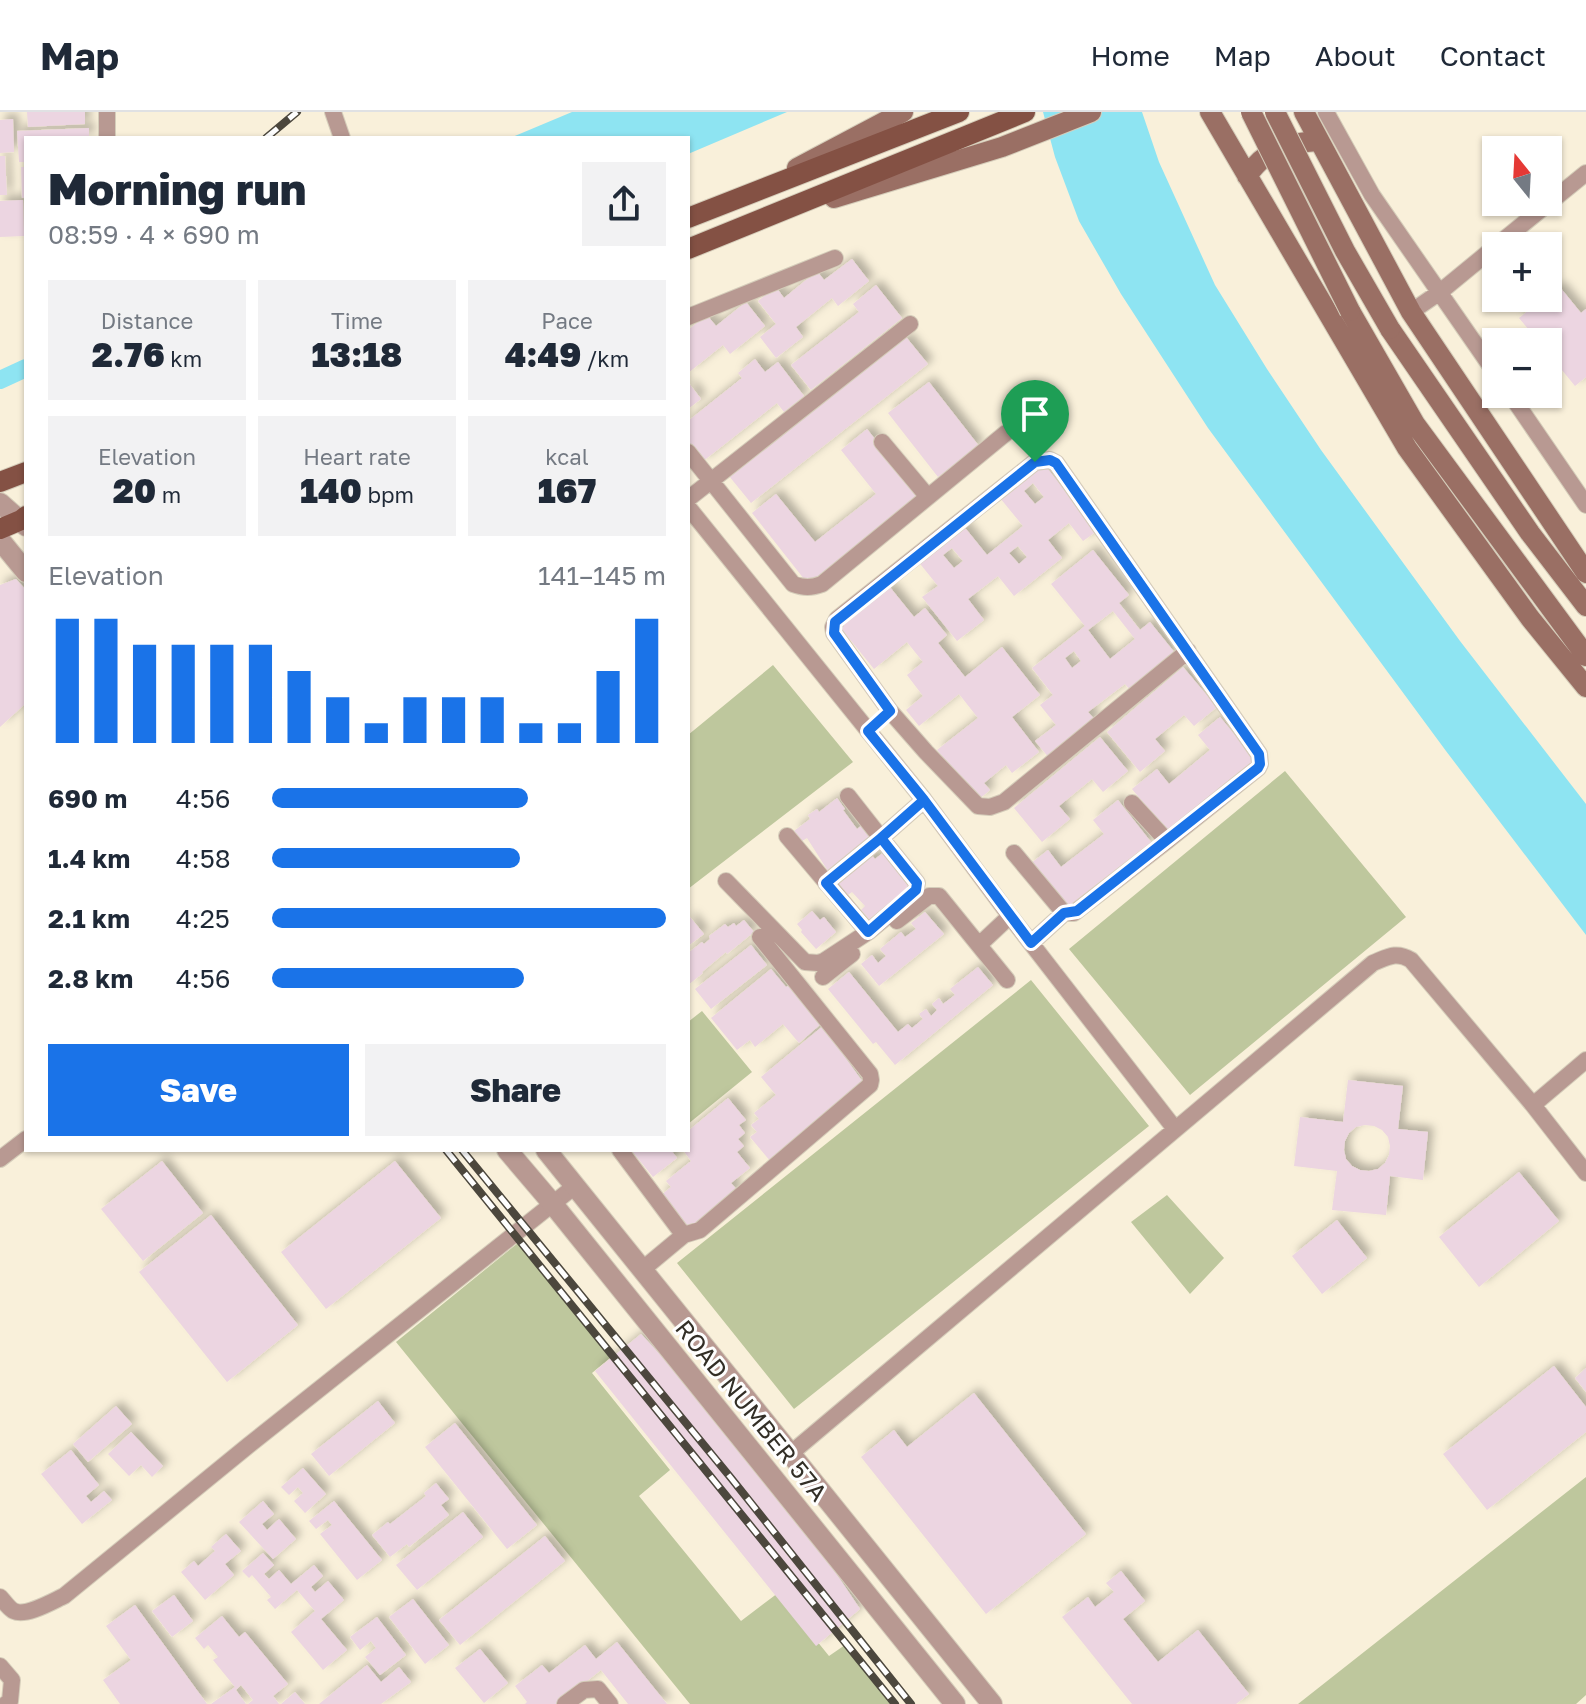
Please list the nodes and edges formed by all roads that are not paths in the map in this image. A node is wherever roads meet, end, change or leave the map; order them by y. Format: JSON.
{"nodes":[{"id":1,"x":107,"y":112,"type":"edge"},
{"id":2,"x":333,"y":112,"type":"edge"},
{"id":3,"x":903,"y":112,"type":"edge"},
{"id":4,"x":959,"y":112,"type":"edge"},
{"id":5,"x":1025,"y":112,"type":"edge"},
{"id":6,"x":1091,"y":112,"type":"edge"},
{"id":7,"x":1210,"y":112,"type":"edge"},
{"id":8,"x":1251,"y":112,"type":"edge"},
{"id":9,"x":1275,"y":112,"type":"edge"},
{"id":10,"x":1304,"y":112,"type":"edge"},
{"id":11,"x":1326,"y":112,"type":"edge"},
{"id":12,"x":107,"y":136,"type":"edge"},
{"id":13,"x":341,"y":136,"type":"edge"},
{"id":14,"x":1318,"y":141,"type":"junction"},
{"id":15,"x":1586,"y":173,"type":"edge"},
{"id":16,"x":1247,"y":176,"type":"junction"},
{"id":17,"x":744,"y":196,"type":"junction"},
{"id":18,"x":690,"y":217,"type":"edge"},
{"id":19,"x":755,"y":222,"type":"junction"},
{"id":20,"x":1513,"y":232,"type":"edge"},
{"id":21,"x":690,"y":248,"type":"edge"},
{"id":22,"x":835,"y":258,"type":"dead end"},
{"id":23,"x":1482,"y":258,"type":"edge"},
{"id":24,"x":1440,"y":292,"type":"junction"},
{"id":25,"x":1411,"y":312,"type":"junction"},
{"id":26,"x":690,"y":316,"type":"edge"},
{"id":27,"x":910,"y":324,"type":"dead end"},
{"id":28,"x":1482,"y":354,"type":"edge"},
{"id":29,"x":1520,"y":408,"type":"edge"},
{"id":30,"x":1006,"y":433,"type":"dead end"},
{"id":31,"x":882,"y":442,"type":"dead end"},
{"id":32,"x":690,"y":455,"type":"edge"},
{"id":33,"x":24,"y":473,"type":"edge"},
{"id":34,"x":710,"y":480,"type":"junction"},
{"id":35,"x":0,"y":482,"type":"edge"},
{"id":36,"x":690,"y":497,"type":"edge"},
{"id":37,"x":928,"y":497,"type":"junction"},
{"id":38,"x":0,"y":503,"type":"edge"},
{"id":39,"x":1586,"y":503,"type":"edge"},
{"id":40,"x":24,"y":521,"type":"edge"},
{"id":41,"x":694,"y":527,"type":"edge"},
{"id":42,"x":0,"y":529,"type":"edge"},
{"id":43,"x":0,"y":540,"type":"edge"},
{"id":44,"x":17,"y":565,"type":"edge"},
{"id":45,"x":1586,"y":573,"type":"edge"},
{"id":46,"x":1586,"y":606,"type":"edge"},
{"id":47,"x":1188,"y":651,"type":"junction"},
{"id":48,"x":1586,"y":656,"type":"edge"},
{"id":49,"x":1586,"y":687,"type":"edge"},
{"id":50,"x":890,"y":711,"type":"junction"},
{"id":51,"x":868,"y":731,"type":"junction"},
{"id":52,"x":848,"y":796,"type":"dead end"},
{"id":53,"x":924,"y":800,"type":"junction"},
{"id":54,"x":1132,"y":803,"type":"dead end"},
{"id":55,"x":787,"y":836,"type":"dead end"},
{"id":56,"x":881,"y":838,"type":"junction"},
{"id":57,"x":1167,"y":841,"type":"junction"},
{"id":58,"x":1014,"y":853,"type":"dead end"},
{"id":59,"x":726,"y":881,"type":"dead end"},
{"id":60,"x":826,"y":883,"type":"junction"},
{"id":61,"x":1064,"y":913,"type":"junction"},
{"id":62,"x":1010,"y":916,"type":"junction"},
{"id":63,"x":868,"y":932,"type":"junction"},
{"id":64,"x":760,"y":937,"type":"dead end"},
{"id":65,"x":1031,"y":943,"type":"junction"},
{"id":66,"x":979,"y":945,"type":"junction"},
{"id":67,"x":823,"y":977,"type":"dead end"},
{"id":68,"x":1007,"y":980,"type":"dead end"},
{"id":69,"x":1586,"y":1060,"type":"edge"},
{"id":70,"x":1533,"y":1105,"type":"junction"},
{"id":71,"x":1175,"y":1129,"type":"junction"},
{"id":72,"x":24,"y":1141,"type":"edge"},
{"id":73,"x":509,"y":1152,"type":"edge"},
{"id":74,"x":548,"y":1152,"type":"edge"},
{"id":75,"x":621,"y":1152,"type":"edge"},
{"id":76,"x":0,"y":1159,"type":"edge"},
{"id":77,"x":1586,"y":1173,"type":"edge"},
{"id":78,"x":575,"y":1186,"type":"junction"},
{"id":79,"x":552,"y":1203,"type":"junction"},
{"id":80,"x":685,"y":1234,"type":"junction"},
{"id":81,"x":643,"y":1269,"type":"junction"},
{"id":82,"x":790,"y":1454,"type":"junction"},
{"id":83,"x":0,"y":1597,"type":"edge"},
{"id":84,"x":0,"y":1666,"type":"edge"},
{"id":85,"x":6,"y":1704,"type":"edge"},
{"id":86,"x":565,"y":1704,"type":"edge"},
{"id":87,"x":610,"y":1704,"type":"edge"},
{"id":88,"x":955,"y":1704,"type":"edge"},
{"id":89,"x":992,"y":1704,"type":"edge"}],
"edges":[{"from":1,"to":12,"type":"street"},
{"from":2,"to":13,"type":"street"},
{"from":3,"to":17,"type":"main road"},
{"from":4,"to":17,"type":"main road"},
{"from":5,"to":19,"type":"main road"},
{"from":6,"to":19,"type":"main road"},
{"from":7,"to":16,"type":"main road"},
{"from":8,"to":48,"type":"main road","bridge":true},
{"from":9,"to":46,"type":"main road","bridge":true},
{"from":10,"to":14,"type":"main road"},
{"from":11,"to":24,"type":"street"},
{"from":14,"to":16,"type":"main road"},
{"from":14,"to":25,"type":"main road"},
{"from":15,"to":20,"type":"street"},
{"from":16,"to":49,"type":"main road"},
{"from":17,"to":18,"type":"main road"},
{"from":19,"to":21,"type":"main road"},
{"from":22,"to":26,"type":"street"},
{"from":23,"to":24,"type":"street"},
{"from":24,"to":25,"type":"street"},
{"from":24,"to":28,"type":"street"},
{"from":25,"to":45,"type":"main road"},
{"from":27,"to":34,"type":"street"},
{"from":29,"to":39,"type":"street"},
{"from":30,"to":37,"type":"street"},
{"from":31,"to":37,"type":"street"},
{"from":32,"to":34,"type":"street"},
{"from":33,"to":35,"type":"main road"},
{"from":34,"to":36,"type":"street"},
{"from":34,"to":37,"type":"street"},
{"from":38,"to":40,"type":"street"},
{"from":40,"to":42,"type":"main road"},
{"from":41,"to":51,"type":"street"},
{"from":43,"to":44,"type":"street"},
{"from":47,"to":50,"type":"street"},
{"from":47,"to":50,"type":"street"},
{"from":47,"to":57,"type":"street"},
{"from":50,"to":51,"type":"street"},
{"from":51,"to":53,"type":"street"},
{"from":52,"to":56,"type":"street"},
{"from":53,"to":56,"type":"street"},
{"from":53,"to":62,"type":"street"},
{"from":54,"to":57,"type":"street"},
{"from":55,"to":60,"type":"street"},
{"from":56,"to":60,"type":"street"},
{"from":56,"to":63,"type":"street"},
{"from":57,"to":61,"type":"street"},
{"from":58,"to":61,"type":"street"},
{"from":59,"to":63,"type":"street"},
{"from":60,"to":63,"type":"street"},
{"from":61,"to":65,"type":"street"},
{"from":62,"to":65,"type":"street"},
{"from":62,"to":66,"type":"street"},
{"from":64,"to":80,"type":"street"},
{"from":65,"to":71,"type":"street"},
{"from":66,"to":67,"type":"street"},
{"from":66,"to":68,"type":"street"},
{"from":69,"to":70,"type":"street"},
{"from":70,"to":71,"type":"street"},
{"from":70,"to":77,"type":"street"},
{"from":71,"to":82,"type":"street"},
{"from":72,"to":76,"type":"street"},
{"from":73,"to":79,"type":"street","name":"ROAD NUMBER 57A"},
{"from":74,"to":78,"type":"street","name":"ROAD NUMBER 57A"},
{"from":75,"to":80,"type":"street"},
{"from":78,"to":79,"type":"street"},
{"from":78,"to":81,"type":"street","name":"ROAD NUMBER 57A"},
{"from":79,"to":83,"type":"street"},
{"from":79,"to":88,"type":"street","name":"ROAD NUMBER 57A"},
{"from":80,"to":81,"type":"street"},
{"from":81,"to":82,"type":"street","name":"ROAD NUMBER 57A"},
{"from":82,"to":89,"type":"street","name":"ROAD NUMBER 57A"},
{"from":84,"to":85,"type":"street"},
{"from":86,"to":87,"type":"street"}]}
